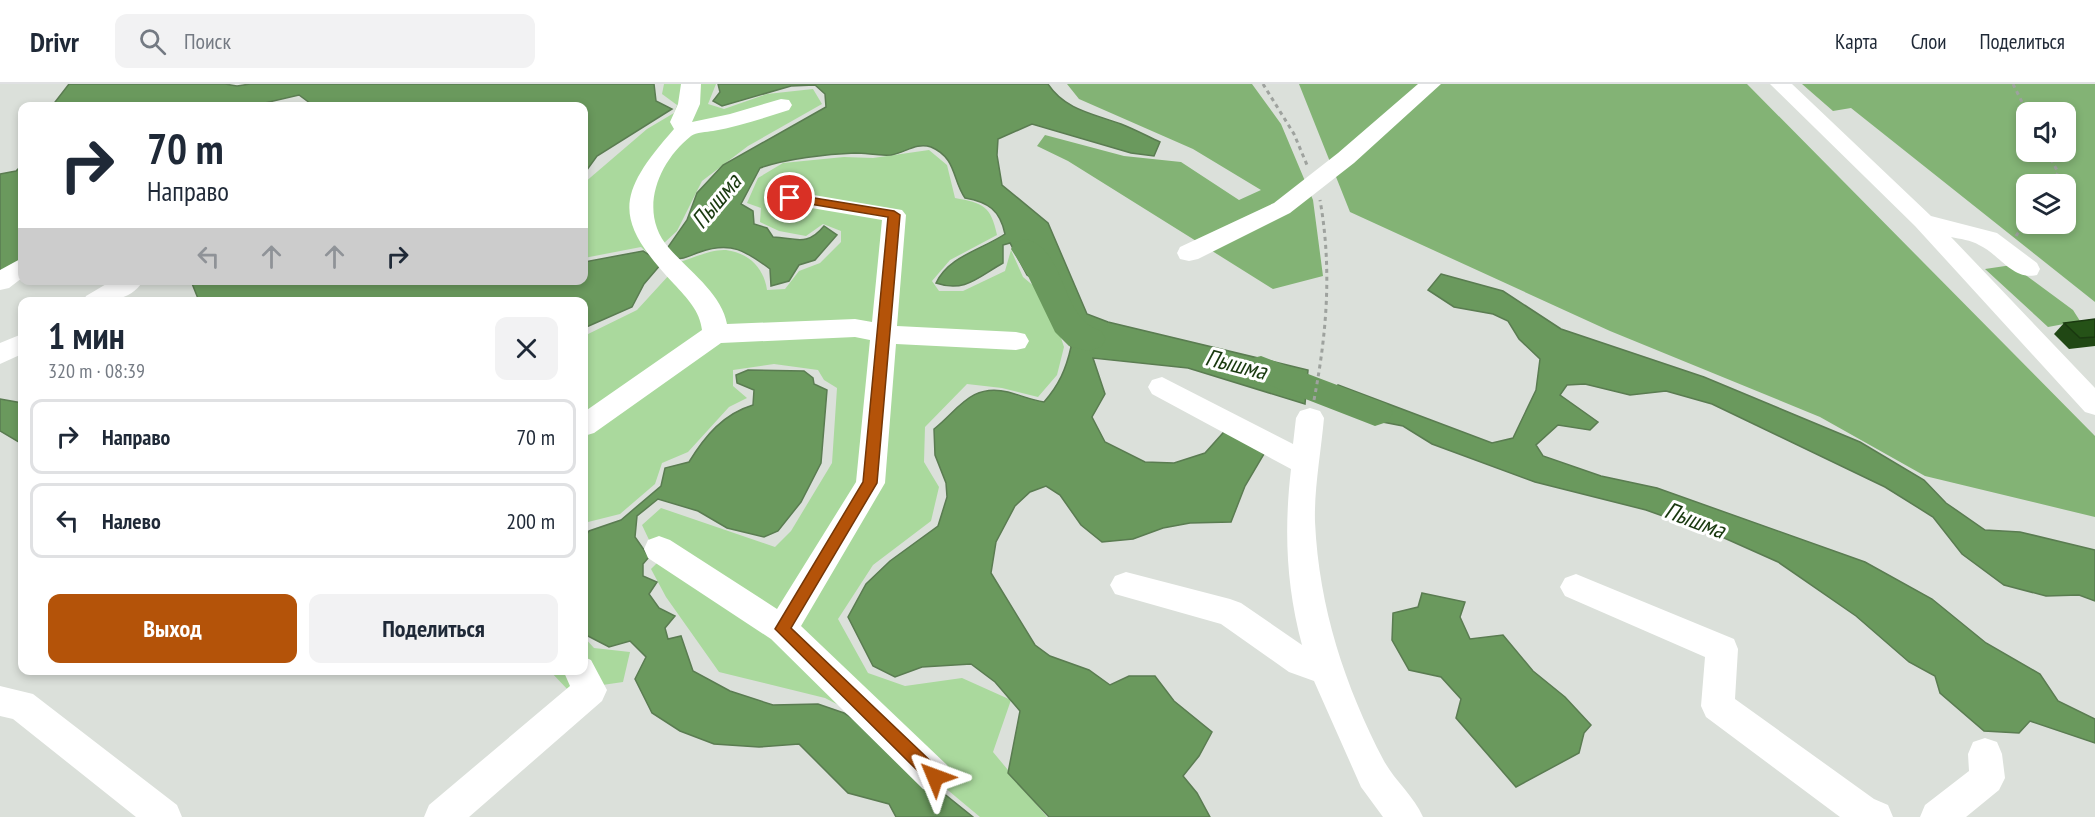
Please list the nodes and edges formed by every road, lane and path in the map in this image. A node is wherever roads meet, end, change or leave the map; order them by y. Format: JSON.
{"nodes":[{"id":1,"x":1263,"y":84,"type":"edge"},
{"id":2,"x":1431,"y":84,"type":"edge"},
{"id":3,"x":1780,"y":84,"type":"edge"},
{"id":4,"x":2013,"y":84,"type":"edge"},
{"id":5,"x":2022,"y":102,"type":"edge"},
{"id":6,"x":780,"y":105,"type":"dead end"},
{"id":7,"x":687,"y":110,"type":"edge"},
{"id":8,"x":1315,"y":183,"type":"junction"},
{"id":9,"x":790,"y":198,"type":"dead end"},
{"id":10,"x":1923,"y":220,"type":"junction"},
{"id":11,"x":1189,"y":253,"type":"dead end"},
{"id":12,"x":18,"y":269,"type":"edge"},
{"id":13,"x":2028,"y":269,"type":"dead end"},
{"id":14,"x":0,"y":282,"type":"edge"},
{"id":15,"x":124,"y":285,"type":"edge"},
{"id":16,"x":104,"y":297,"type":"edge"},
{"id":17,"x":884,"y":332,"type":"junction"},
{"id":18,"x":715,"y":334,"type":"junction"},
{"id":19,"x":1016,"y":341,"type":"dead end"},
{"id":20,"x":18,"y":344,"type":"edge"},
{"id":21,"x":0,"y":355,"type":"edge"},
{"id":22,"x":1320,"y":372,"type":"joint"},
{"id":23,"x":1162,"y":387,"type":"dead end"},
{"id":24,"x":2095,"y":405,"type":"edge"},
{"id":25,"x":1310,"y":418,"type":"joint"},
{"id":26,"x":588,"y":423,"type":"edge"},
{"id":27,"x":1304,"y":463,"type":"junction"},
{"id":28,"x":658,"y":549,"type":"dead end"},
{"id":29,"x":1126,"y":585,"type":"dead end"},
{"id":30,"x":1576,"y":587,"type":"dead end"},
{"id":31,"x":782,"y":629,"type":"junction"},
{"id":32,"x":1326,"y":670,"type":"junction"},
{"id":33,"x":582,"y":675,"type":"edge"},
{"id":34,"x":0,"y":701,"type":"edge"},
{"id":35,"x":1985,"y":754,"type":"dead end"},
{"id":36,"x":935,"y":777,"type":"dead end"},
{"id":37,"x":1865,"y":815,"type":"edge"},
{"id":38,"x":164,"y":817,"type":"edge"},
{"id":39,"x":442,"y":817,"type":"edge"},
{"id":40,"x":1405,"y":817,"type":"edge"},
{"id":41,"x":1938,"y":817,"type":"edge"}],
"edges":[{"from":1,"to":8,"type":"path"},
{"from":2,"to":8,"type":"street"},
{"from":3,"to":10,"type":"street"},
{"from":4,"to":5,"type":"path"},
{"from":6,"to":7,"type":"street"},
{"from":7,"to":18,"type":"street"},
{"from":8,"to":11,"type":"street"},
{"from":8,"to":22,"type":"path"},
{"from":9,"to":17,"type":"street"},
{"from":10,"to":13,"type":"street"},
{"from":10,"to":24,"type":"street"},
{"from":12,"to":14,"type":"street"},
{"from":15,"to":16,"type":"street"},
{"from":17,"to":18,"type":"street"},
{"from":17,"to":19,"type":"street"},
{"from":17,"to":31,"type":"street"},
{"from":18,"to":26,"type":"street"},
{"from":20,"to":21,"type":"street"},
{"from":22,"to":25,"type":"path"},
{"from":23,"to":27,"type":"street"},
{"from":25,"to":27,"type":"street"},
{"from":27,"to":32,"type":"street"},
{"from":28,"to":31,"type":"street"},
{"from":29,"to":32,"type":"street"},
{"from":30,"to":37,"type":"street"},
{"from":31,"to":36,"type":"street"},
{"from":32,"to":40,"type":"street"},
{"from":33,"to":39,"type":"street"},
{"from":34,"to":38,"type":"street"},
{"from":35,"to":41,"type":"street"}]}
